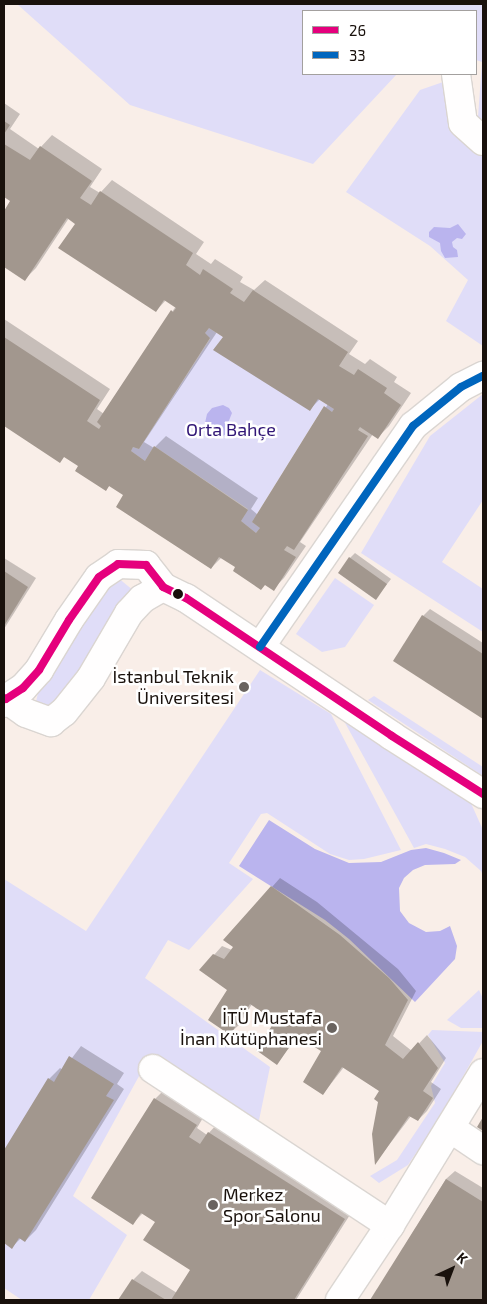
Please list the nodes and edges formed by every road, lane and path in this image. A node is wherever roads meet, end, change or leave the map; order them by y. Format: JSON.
{"nodes":[{"id":1,"x":456,"y":75,"type":"edge"},
{"id":2,"x":483,"y":141,"type":"edge"},
{"id":3,"x":483,"y":376,"type":"edge"},
{"id":4,"x":163,"y":587,"type":"junction"},
{"id":5,"x":260,"y":647,"type":"junction"},
{"id":6,"x":5,"y":700,"type":"edge"},
{"id":7,"x":483,"y":794,"type":"edge"},
{"id":8,"x":152,"y":1068,"type":"dead end"},
{"id":9,"x":483,"y":1073,"type":"edge"},
{"id":10,"x":450,"y":1128,"type":"junction"},
{"id":11,"x":483,"y":1150,"type":"edge"},
{"id":12,"x":390,"y":1225,"type":"junction"},
{"id":13,"x":340,"y":1300,"type":"edge"}],
"edges":[{"from":1,"to":2,"type":"street"},
{"from":3,"to":5,"type":"street"},
{"from":4,"to":5,"type":"street"},
{"from":4,"to":6,"type":"street"},
{"from":4,"to":6,"type":"street"},
{"from":5,"to":7,"type":"street"},
{"from":8,"to":12,"type":"street"},
{"from":9,"to":10,"type":"street"},
{"from":10,"to":11,"type":"street"},
{"from":10,"to":12,"type":"street"},
{"from":12,"to":13,"type":"street"}]}
